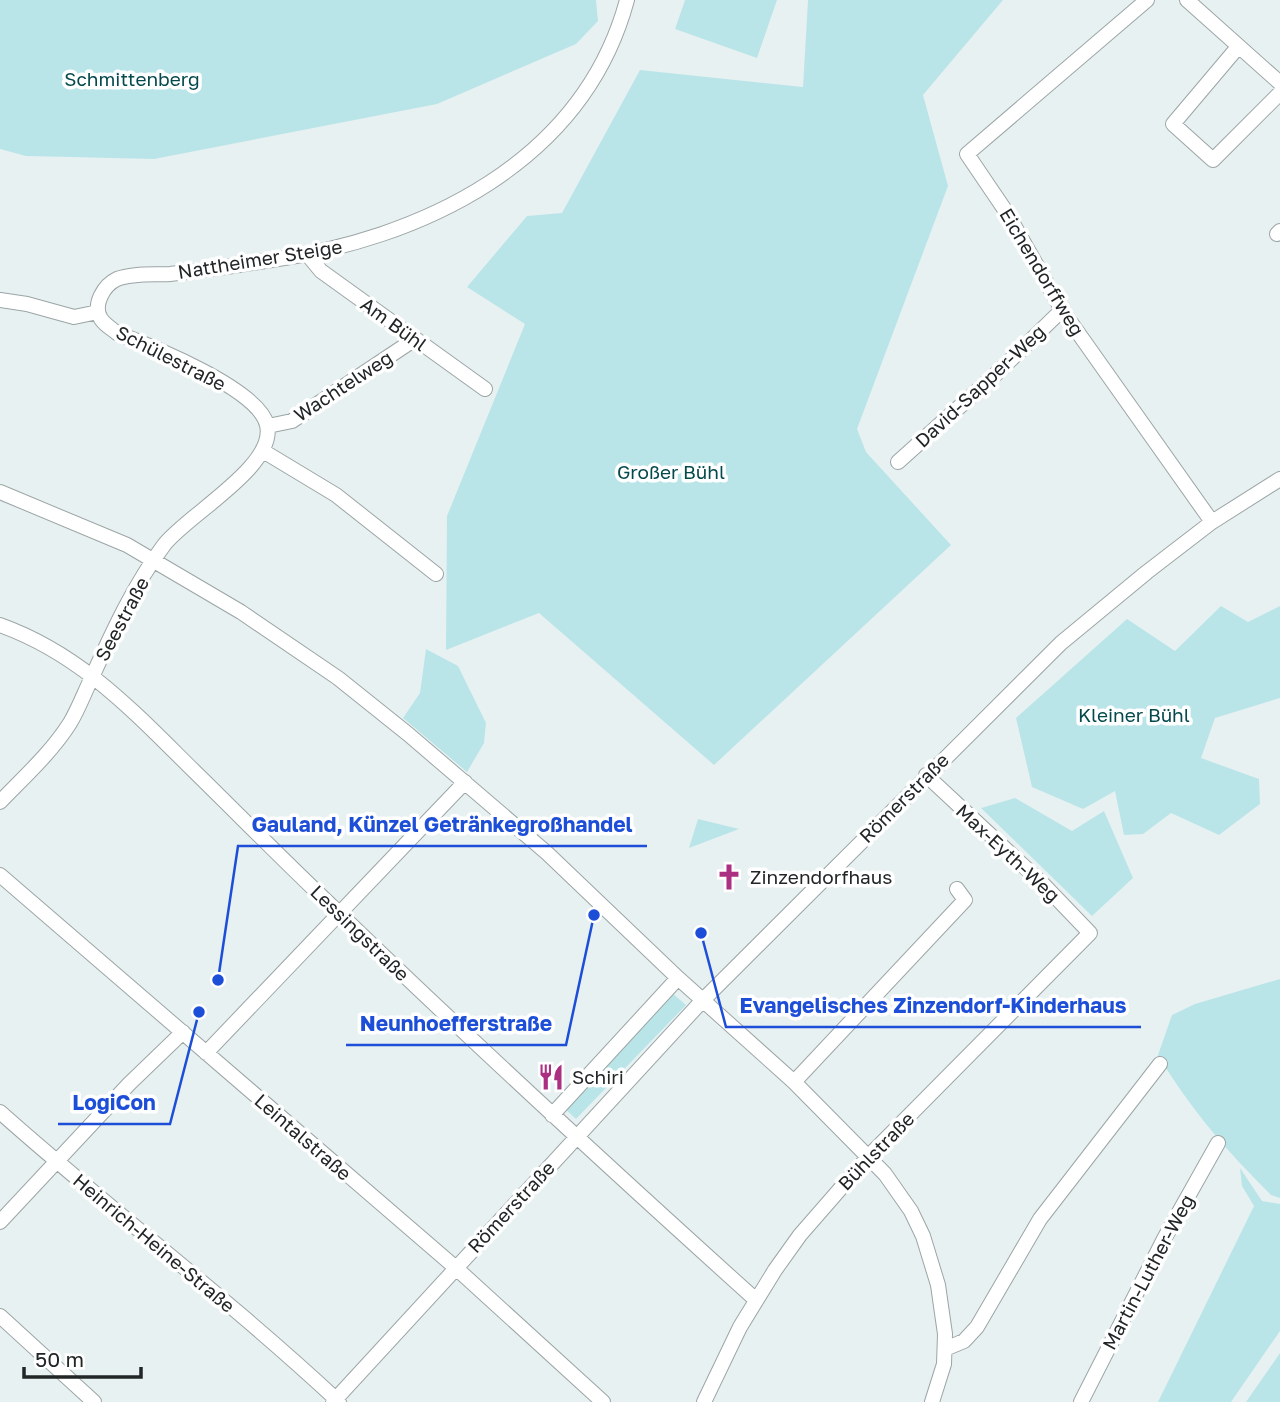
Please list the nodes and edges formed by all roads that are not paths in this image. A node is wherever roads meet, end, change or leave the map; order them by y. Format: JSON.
{"nodes":[{"id":1,"x":628,"y":0,"type":"edge"},
{"id":2,"x":1147,"y":0,"type":"edge"},
{"id":3,"x":1187,"y":0,"type":"edge"},
{"id":4,"x":1238,"y":47,"type":"junction"},
{"id":5,"x":1280,"y":83,"type":"edge"},
{"id":6,"x":1280,"y":93,"type":"edge"},
{"id":7,"x":307,"y":254,"type":"junction"},
{"id":8,"x":0,"y":300,"type":"edge"},
{"id":9,"x":1062,"y":310,"type":"junction"},
{"id":10,"x":98,"y":312,"type":"junction"},
{"id":11,"x":415,"y":339,"type":"junction"},
{"id":12,"x":485,"y":389,"type":"dead end"},
{"id":13,"x":268,"y":426,"type":"junction"},
{"id":14,"x":264,"y":451,"type":"junction"},
{"id":15,"x":898,"y":462,"type":"dead end"},
{"id":16,"x":1280,"y":479,"type":"edge"},
{"id":17,"x":0,"y":492,"type":"edge"},
{"id":18,"x":1212,"y":522,"type":"junction"},
{"id":19,"x":153,"y":561,"type":"junction"},
{"id":20,"x":436,"y":574,"type":"dead end"},
{"id":21,"x":0,"y":625,"type":"edge"},
{"id":22,"x":92,"y":676,"type":"junction"},
{"id":23,"x":926,"y":775,"type":"junction"},
{"id":24,"x":466,"y":782,"type":"junction"},
{"id":25,"x":0,"y":802,"type":"edge"},
{"id":26,"x":0,"y":875,"type":"edge"},
{"id":27,"x":957,"y":889,"type":"dead end"},
{"id":28,"x":339,"y":914,"type":"junction"},
{"id":29,"x":1090,"y":933,"type":"joint"},
{"id":30,"x":678,"y":978,"type":"junction"},
{"id":31,"x":702,"y":1001,"type":"junction"},
{"id":32,"x":183,"y":1032,"type":"junction"},
{"id":33,"x":206,"y":1052,"type":"junction"},
{"id":34,"x":1160,"y":1064,"type":"dead end"},
{"id":35,"x":794,"y":1082,"type":"junction"},
{"id":36,"x":0,"y":1112,"type":"edge"},
{"id":37,"x":552,"y":1115,"type":"junction"},
{"id":38,"x":575,"y":1137,"type":"junction"},
{"id":39,"x":1218,"y":1143,"type":"dead end"},
{"id":40,"x":868,"y":1157,"type":"junction"},
{"id":41,"x":57,"y":1163,"type":"junction"},
{"id":42,"x":0,"y":1222,"type":"edge"},
{"id":43,"x":456,"y":1268,"type":"junction"},
{"id":44,"x":755,"y":1300,"type":"junction"},
{"id":45,"x":0,"y":1316,"type":"edge"},
{"id":46,"x":945,"y":1349,"type":"junction"},
{"id":47,"x":336,"y":1401,"type":"edge"},
{"id":48,"x":94,"y":1402,"type":"edge"},
{"id":49,"x":603,"y":1402,"type":"edge"},
{"id":50,"x":704,"y":1402,"type":"edge"},
{"id":51,"x":932,"y":1402,"type":"edge"},
{"id":52,"x":1081,"y":1402,"type":"edge"}],
"edges":[{"from":1,"to":7,"type":"street","name":"Nattheimer Steige"},
{"from":2,"to":9,"type":"street","name":"Eichendorffweg"},
{"from":3,"to":4,"type":"street"},
{"from":4,"to":5,"type":"street"},
{"from":4,"to":6,"type":"street"},
{"from":7,"to":10,"type":"street","name":"Nattheimer Steige"},
{"from":7,"to":11,"type":"street","name":"Am Bühl"},
{"from":8,"to":10,"type":"street","name":"Schülestraße"},
{"from":9,"to":15,"type":"street","name":"David-Sapper-Weg"},
{"from":9,"to":18,"type":"street","name":"Eichendorffweg"},
{"from":10,"to":13,"type":"street","name":"Schülestraße"},
{"from":11,"to":12,"type":"street","name":"Am Bühl"},
{"from":11,"to":13,"type":"street","name":"Wachtelweg"},
{"from":13,"to":14,"type":"street"},
{"from":14,"to":19,"type":"street","name":"Seestraße"},
{"from":14,"to":20,"type":"street"},
{"from":16,"to":18,"type":"street","name":"Römerstraße"},
{"from":17,"to":19,"type":"street"},
{"from":18,"to":23,"type":"street","name":"Römerstraße"},
{"from":19,"to":22,"type":"street","name":"Seestraße"},
{"from":19,"to":24,"type":"street"},
{"from":21,"to":22,"type":"street","name":"Lessingstraße"},
{"from":22,"to":25,"type":"street","name":"Seestraße"},
{"from":22,"to":28,"type":"street","name":"Lessingstraße"},
{"from":23,"to":29,"type":"street","name":"Max-Eyth-Weg"},
{"from":23,"to":31,"type":"street","name":"Römerstraße"},
{"from":24,"to":28,"type":"street"},
{"from":24,"to":30,"type":"street"},
{"from":26,"to":32,"type":"street","name":"Leintalstraße"},
{"from":27,"to":35,"type":"street"},
{"from":28,"to":33,"type":"street"},
{"from":28,"to":37,"type":"street","name":"Lessingstraße"},
{"from":29,"to":40,"type":"street","name":"Bühlstraße"},
{"from":30,"to":31,"type":"street"},
{"from":30,"to":37,"type":"street"},
{"from":31,"to":35,"type":"street"},
{"from":31,"to":38,"type":"street","name":"Römerstraße"},
{"from":32,"to":33,"type":"street","name":"Leintalstraße"},
{"from":32,"to":41,"type":"street"},
{"from":33,"to":43,"type":"street","name":"Leintalstraße"},
{"from":34,"to":46,"type":"street"},
{"from":35,"to":40,"type":"street"},
{"from":36,"to":41,"type":"street","name":"Heinrich-Heine-Straße"},
{"from":37,"to":38,"type":"street","name":"Lessingstraße"},
{"from":38,"to":43,"type":"street","name":"Römerstraße"},
{"from":38,"to":44,"type":"street","name":"Lessingstraße"},
{"from":39,"to":52,"type":"street","name":"Martin-Luther-Weg"},
{"from":40,"to":44,"type":"street","name":"Bühlstraße"},
{"from":40,"to":46,"type":"street"},
{"from":41,"to":42,"type":"street"},
{"from":41,"to":47,"type":"street","name":"Heinrich-Heine-Straße"},
{"from":43,"to":47,"type":"street","name":"Römerstraße"},
{"from":43,"to":49,"type":"street","name":"Leintalstraße"},
{"from":44,"to":50,"type":"street","name":"Bühlstraße"},
{"from":45,"to":48,"type":"street"},
{"from":46,"to":51,"type":"street"}]}
